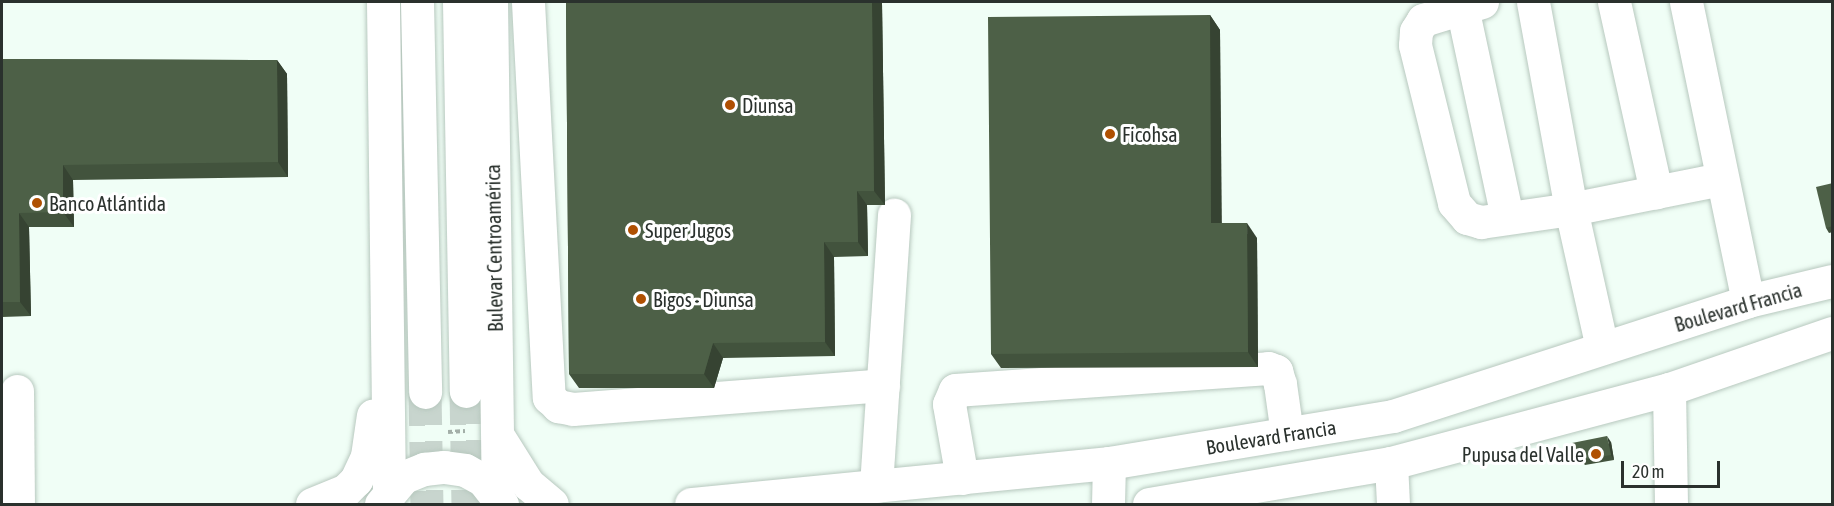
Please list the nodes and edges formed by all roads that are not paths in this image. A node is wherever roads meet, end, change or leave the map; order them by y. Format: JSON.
{"nodes":[{"id":1,"x":383,"y":2,"type":"edge"},
{"id":2,"x":417,"y":2,"type":"edge"},
{"id":3,"x":459,"y":2,"type":"edge"},
{"id":4,"x":491,"y":2,"type":"edge"},
{"id":5,"x":528,"y":2,"type":"edge"},
{"id":6,"x":1533,"y":2,"type":"edge"},
{"id":7,"x":1614,"y":2,"type":"edge"},
{"id":8,"x":1686,"y":2,"type":"edge"},
{"id":9,"x":1472,"y":4,"type":"edge"},
{"id":10,"x":1721,"y":179,"type":"junction"},
{"id":11,"x":1656,"y":192,"type":"junction"},
{"id":12,"x":1571,"y":209,"type":"junction"},
{"id":13,"x":894,"y":215,"type":"dead end"},
{"id":14,"x":1507,"y":218,"type":"junction"},
{"id":15,"x":1833,"y":281,"type":"edge"},
{"id":16,"x":1748,"y":301,"type":"junction"},
{"id":17,"x":384,"y":318,"type":"junction"},
{"id":18,"x":1833,"y":333,"type":"edge"},
{"id":19,"x":1602,"y":348,"type":"junction"},
{"id":20,"x":883,"y":385,"type":"junction"},
{"id":21,"x":1669,"y":389,"type":"junction"},
{"id":22,"x":17,"y":391,"type":"dead end"},
{"id":23,"x":466,"y":391,"type":"tunnel mouth"},
{"id":24,"x":425,"y":392,"type":"tunnel mouth"},
{"id":25,"x":496,"y":431,"type":"junction"},
{"id":26,"x":1287,"y":434,"type":"junction"},
{"id":27,"x":1109,"y":463,"type":"junction"},
{"id":28,"x":1391,"y":463,"type":"junction"},
{"id":29,"x":962,"y":478,"type":"junction"},
{"id":30,"x":876,"y":486,"type":"junction"},
{"id":31,"x":385,"y":498,"type":"edge"},
{"id":32,"x":500,"y":500,"type":"edge"},
{"id":33,"x":18,"y":504,"type":"edge"},
{"id":34,"x":312,"y":504,"type":"edge"},
{"id":35,"x":552,"y":504,"type":"edge"},
{"id":36,"x":691,"y":504,"type":"edge"},
{"id":37,"x":1108,"y":504,"type":"edge"},
{"id":38,"x":1149,"y":504,"type":"edge"},
{"id":39,"x":1393,"y":504,"type":"edge"},
{"id":40,"x":1671,"y":504,"type":"edge"}],
"edges":[{"from":1,"to":17,"type":"main road"},
{"from":2,"to":24,"type":"main road"},
{"from":3,"to":23,"type":"main road","name":"Bulevar Centroamérica"},
{"from":4,"to":25,"type":"main road","name":"Bulevar Centroamérica"},
{"from":5,"to":20,"type":"main road"},
{"from":6,"to":12,"type":"main road"},
{"from":7,"to":11,"type":"main road"},
{"from":8,"to":10,"type":"main road"},
{"from":9,"to":14,"type":"main road"},
{"from":9,"to":14,"type":"main road"},
{"from":10,"to":11,"type":"main road"},
{"from":10,"to":16,"type":"main road"},
{"from":11,"to":12,"type":"main road"},
{"from":12,"to":14,"type":"main road"},
{"from":12,"to":19,"type":"main road"},
{"from":13,"to":20,"type":"main road"},
{"from":15,"to":16,"type":"main road","name":"Boulevard Francia"},
{"from":16,"to":19,"type":"main road","name":"Boulevard Francia"},
{"from":17,"to":31,"type":"main road"},
{"from":17,"to":34,"type":"main road"},
{"from":18,"to":21,"type":"main road"},
{"from":19,"to":26,"type":"main road","name":"Boulevard Francia"},
{"from":20,"to":30,"type":"main road"},
{"from":21,"to":28,"type":"main road"},
{"from":21,"to":40,"type":"main road"},
{"from":22,"to":33,"type":"main road"},
{"from":25,"to":32,"type":"main road","name":"Bulevar Centroamérica"},
{"from":25,"to":35,"type":"main road"},
{"from":26,"to":27,"type":"main road","name":"Boulevard Francia"},
{"from":26,"to":29,"type":"main road"},
{"from":27,"to":29,"type":"main road","name":"Boulevard Francia"},
{"from":27,"to":37,"type":"main road"},
{"from":28,"to":38,"type":"main road"},
{"from":28,"to":39,"type":"main road"},
{"from":29,"to":30,"type":"main road","name":"Boulevard Francia"},
{"from":30,"to":36,"type":"main road","name":"Boulevard Francia"},
{"from":31,"to":32,"type":"main road"}]}
